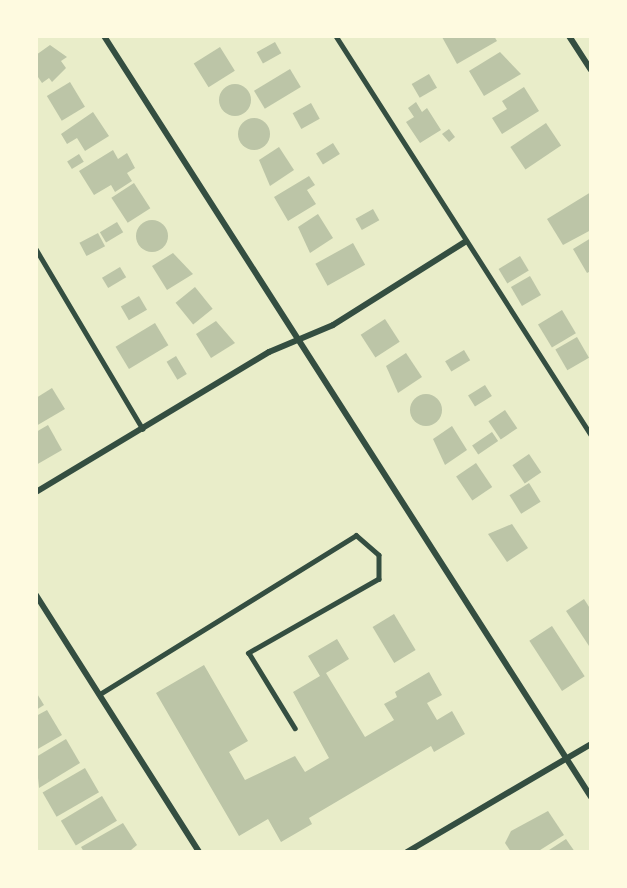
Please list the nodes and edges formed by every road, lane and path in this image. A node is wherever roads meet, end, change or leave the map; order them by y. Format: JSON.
{"nodes":[{"id":1,"x":104,"y":36,"type":"edge"},
{"id":2,"x":336,"y":36,"type":"edge"},
{"id":3,"x":569,"y":36,"type":"edge"},
{"id":4,"x":591,"y":70,"type":"edge"},
{"id":5,"x":465,"y":243,"type":"junction"},
{"id":6,"x":36,"y":249,"type":"edge"},
{"id":7,"x":297,"y":339,"type":"junction"},
{"id":8,"x":143,"y":429,"type":"junction"},
{"id":9,"x":591,"y":435,"type":"edge"},
{"id":10,"x":36,"y":492,"type":"edge"},
{"id":11,"x":36,"y":595,"type":"edge"},
{"id":12,"x":100,"y":694,"type":"junction"},
{"id":13,"x":295,"y":728,"type":"dead end"},
{"id":14,"x":591,"y":744,"type":"edge"},
{"id":15,"x":566,"y":759,"type":"junction"},
{"id":16,"x":591,"y":797,"type":"edge"},
{"id":17,"x":200,"y":852,"type":"edge"},
{"id":18,"x":407,"y":852,"type":"edge"}],
"edges":[{"from":1,"to":7,"type":"street"},
{"from":2,"to":5,"type":"lane"},
{"from":3,"to":4,"type":"street"},
{"from":5,"to":7,"type":"street"},
{"from":5,"to":9,"type":"lane"},
{"from":6,"to":8,"type":"lane"},
{"from":7,"to":8,"type":"street"},
{"from":7,"to":15,"type":"street"},
{"from":8,"to":10,"type":"street"},
{"from":11,"to":12,"type":"street"},
{"from":12,"to":13,"type":"lane"},
{"from":12,"to":17,"type":"street"},
{"from":14,"to":15,"type":"street"},
{"from":15,"to":16,"type":"street"},
{"from":15,"to":18,"type":"street"}]}
